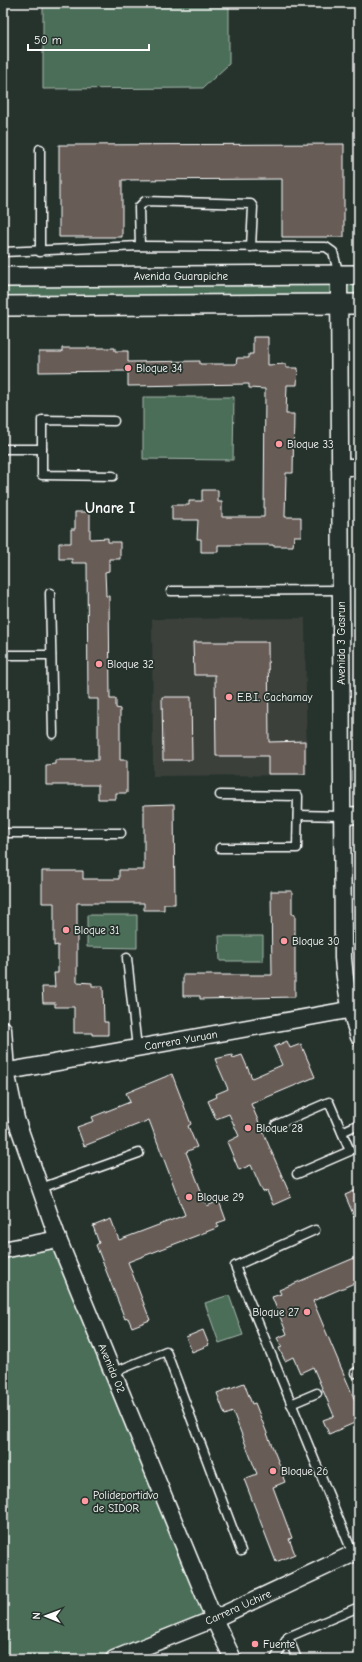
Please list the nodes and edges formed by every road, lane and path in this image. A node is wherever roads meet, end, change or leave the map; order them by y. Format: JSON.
{"nodes":[{"id":1,"x":40,"y":149,"type":"dead end"},
{"id":2,"x":140,"y":246,"type":"junction"},
{"id":3,"x":251,"y":247,"type":"junction"},
{"id":4,"x":3,"y":252,"type":"edge"},
{"id":5,"x":40,"y":252,"type":"junction"},
{"id":6,"x":339,"y":275,"type":"junction"},
{"id":7,"x":359,"y":275,"type":"edge"},
{"id":8,"x":3,"y":277,"type":"edge"},
{"id":9,"x":359,"y":304,"type":"edge"},
{"id":10,"x":339,"y":305,"type":"junction"},
{"id":11,"x":3,"y":306,"type":"edge"},
{"id":12,"x":114,"y":421,"type":"dead end"},
{"id":13,"x":3,"y":449,"type":"edge"},
{"id":14,"x":42,"y":450,"type":"junction"},
{"id":15,"x":340,"y":467,"type":"junction"},
{"id":16,"x":359,"y":467,"type":"edge"},
{"id":17,"x":113,"y":476,"type":"dead end"},
{"id":18,"x":341,"y":590,"type":"junction"},
{"id":19,"x":171,"y":591,"type":"dead end"},
{"id":20,"x":50,"y":593,"type":"dead end"},
{"id":21,"x":3,"y":655,"type":"edge"},
{"id":22,"x":51,"y":655,"type":"junction"},
{"id":23,"x":53,"y":734,"type":"dead end"},
{"id":24,"x":220,"y":795,"type":"dead end"},
{"id":25,"x":359,"y":815,"type":"edge"},
{"id":26,"x":298,"y":816,"type":"junction"},
{"id":27,"x":342,"y":816,"type":"junction"},
{"id":28,"x":3,"y":833,"type":"edge"},
{"id":29,"x":121,"y":833,"type":"dead end"},
{"id":30,"x":220,"y":848,"type":"dead end"},
{"id":31,"x":127,"y":958,"type":"dead end"},
{"id":32,"x":355,"y":1009,"type":"edge"},
{"id":33,"x":3,"y":1029,"type":"edge"},
{"id":34,"x":359,"y":1037,"type":"edge"},
{"id":35,"x":138,"y":1048,"type":"junction"},
{"id":36,"x":4,"y":1071,"type":"edge"},
{"id":37,"x":359,"y":1124,"type":"edge"},
{"id":38,"x":276,"y":1125,"type":"dead end"},
{"id":39,"x":342,"y":1132,"type":"junction"},
{"id":40,"x":139,"y":1153,"type":"dead end"},
{"id":41,"x":297,"y":1174,"type":"dead end"},
{"id":42,"x":41,"y":1188,"type":"junction"},
{"id":43,"x":315,"y":1230,"type":"dead end"},
{"id":44,"x":58,"y":1239,"type":"junction"},
{"id":45,"x":3,"y":1250,"type":"edge"},
{"id":46,"x":114,"y":1372,"type":"junction"},
{"id":47,"x":316,"y":1393,"type":"dead end"},
{"id":48,"x":291,"y":1404,"type":"junction"},
{"id":49,"x":241,"y":1551,"type":"dead end"},
{"id":50,"x":356,"y":1553,"type":"edge"},
{"id":51,"x":359,"y":1607,"type":"edge"},
{"id":52,"x":214,"y":1619,"type":"junction"},
{"id":53,"x":288,"y":1637,"type":"junction"},
{"id":54,"x":114,"y":1659,"type":"edge"},
{"id":55,"x":233,"y":1659,"type":"edge"},
{"id":56,"x":276,"y":1659,"type":"edge"},
{"id":57,"x":297,"y":1659,"type":"edge"}],
"edges":[{"from":1,"to":5,"type":"lane"},
{"from":2,"to":3,"type":"lane"},
{"from":2,"to":3,"type":"lane"},
{"from":2,"to":5,"type":"lane"},
{"from":3,"to":6,"type":"lane"},
{"from":4,"to":5,"type":"lane"},
{"from":6,"to":7,"type":"street","name":"Avenida Guarapiche"},
{"from":6,"to":8,"type":"street","name":"Avenida Guarapiche"},
{"from":6,"to":10,"type":"street","name":"Avenida 3 Gasrun"},
{"from":9,"to":10,"type":"street"},
{"from":10,"to":11,"type":"street"},
{"from":10,"to":15,"type":"street","name":"Avenida 3 Gasrun"},
{"from":12,"to":14,"type":"lane"},
{"from":13,"to":14,"type":"lane"},
{"from":14,"to":17,"type":"lane"},
{"from":15,"to":16,"type":"street"},
{"from":15,"to":18,"type":"street","name":"Avenida 3 Gasrun"},
{"from":18,"to":19,"type":"lane"},
{"from":18,"to":27,"type":"street","name":"Avenida 3 Gasrun"},
{"from":20,"to":22,"type":"lane"},
{"from":21,"to":22,"type":"lane"},
{"from":22,"to":23,"type":"lane"},
{"from":24,"to":26,"type":"lane"},
{"from":25,"to":27,"type":"street"},
{"from":26,"to":27,"type":"lane"},
{"from":26,"to":30,"type":"lane"},
{"from":27,"to":32,"type":"street","name":"Avenida 3 Gasrun"},
{"from":28,"to":29,"type":"lane"},
{"from":31,"to":35,"type":"lane"},
{"from":32,"to":34,"type":"street","name":"Avenida 3 Gasrun"},
{"from":32,"to":35,"type":"street","name":"Carrera Yuruan"},
{"from":33,"to":36,"type":"street","name":"Avenida 02"},
{"from":35,"to":36,"type":"street","name":"Carrera Yuruan"},
{"from":36,"to":42,"type":"street","name":"Avenida 02"},
{"from":37,"to":39,"type":"lane"},
{"from":38,"to":39,"type":"lane"},
{"from":39,"to":41,"type":"lane"},
{"from":40,"to":42,"type":"lane"},
{"from":42,"to":44,"type":"street","name":"Avenida 02"},
{"from":43,"to":48,"type":"lane"},
{"from":44,"to":45,"type":"street"},
{"from":44,"to":46,"type":"street","name":"Avenida 02"},
{"from":46,"to":49,"type":"lane"},
{"from":46,"to":52,"type":"street","name":"Avenida 02"},
{"from":47,"to":48,"type":"lane"},
{"from":48,"to":50,"type":"lane"},
{"from":50,"to":52,"type":"street","name":"Carrera Uchire"},
{"from":51,"to":53,"type":"lane"},
{"from":52,"to":54,"type":"street","name":"Carrera Uchire"},
{"from":52,"to":55,"type":"street","name":"Avenida 02"},
{"from":53,"to":56,"type":"lane"},
{"from":53,"to":57,"type":"lane"}]}
